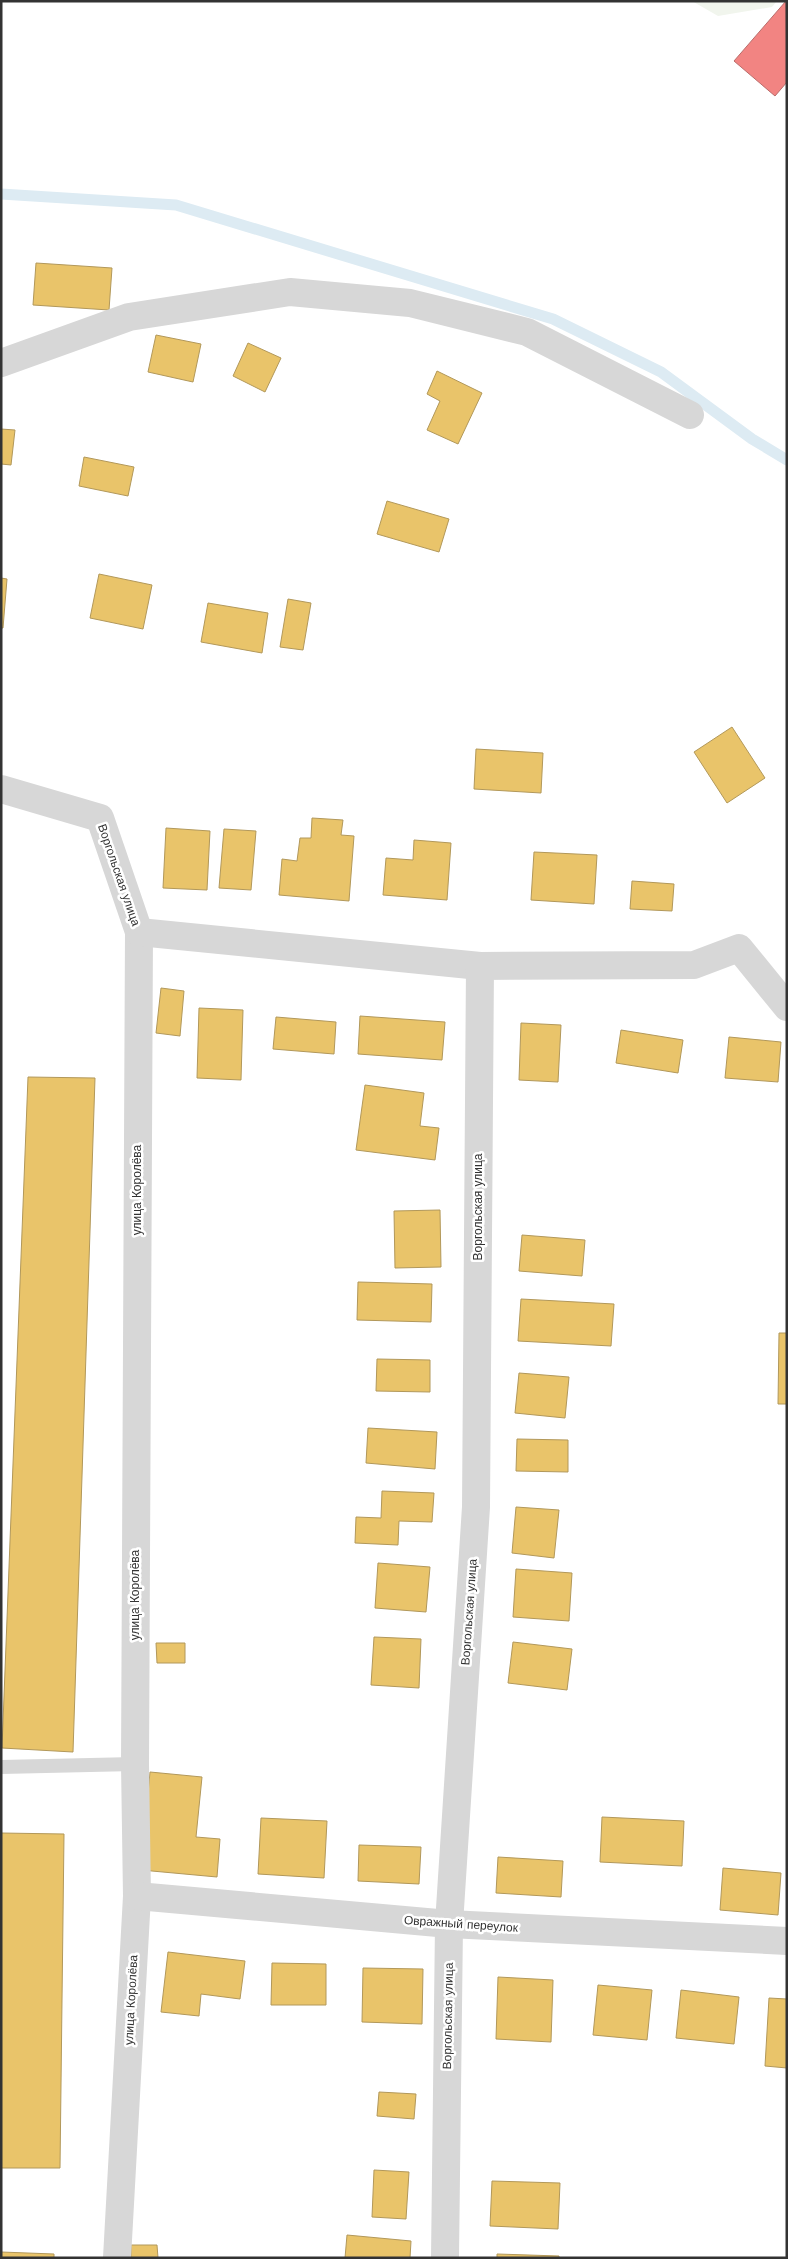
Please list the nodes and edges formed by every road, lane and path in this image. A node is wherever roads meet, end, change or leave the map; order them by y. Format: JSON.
{"nodes":[{"id":1,"x":1,"y":363,"type":"edge"},
{"id":2,"x":690,"y":416,"type":"dead end"},
{"id":3,"x":1,"y":789,"type":"edge"},
{"id":4,"x":139,"y":932,"type":"junction"},
{"id":5,"x":480,"y":966,"type":"junction"},
{"id":6,"x":787,"y":1007,"type":"edge"},
{"id":7,"x":135,"y":1764,"type":"junction"},
{"id":8,"x":1,"y":1767,"type":"edge"},
{"id":9,"x":137,"y":1896,"type":"junction"},
{"id":10,"x":448,"y":1924,"type":"junction"},
{"id":11,"x":787,"y":1941,"type":"edge"},
{"id":12,"x":117,"y":2258,"type":"edge"},
{"id":13,"x":445,"y":2258,"type":"edge"}],
"edges":[{"from":1,"to":2,"type":"street"},
{"from":3,"to":4,"type":"street","name":"Воргольская улица"},
{"from":4,"to":5,"type":"street","name":"Воргольская улица"},
{"from":4,"to":7,"type":"street","name":"улица Королёва"},
{"from":5,"to":6,"type":"street","name":"Воргольская улица"},
{"from":5,"to":10,"type":"street","name":"Воргольская улица"},
{"from":7,"to":8,"type":"lane"},
{"from":7,"to":9,"type":"street","name":"улица Королёва"},
{"from":9,"to":10,"type":"street","name":"Овражный переулок"},
{"from":9,"to":12,"type":"street","name":"улица Королёва"},
{"from":10,"to":11,"type":"street","name":"Овражный переулок"},
{"from":10,"to":13,"type":"street","name":"Воргольская улица"}]}
